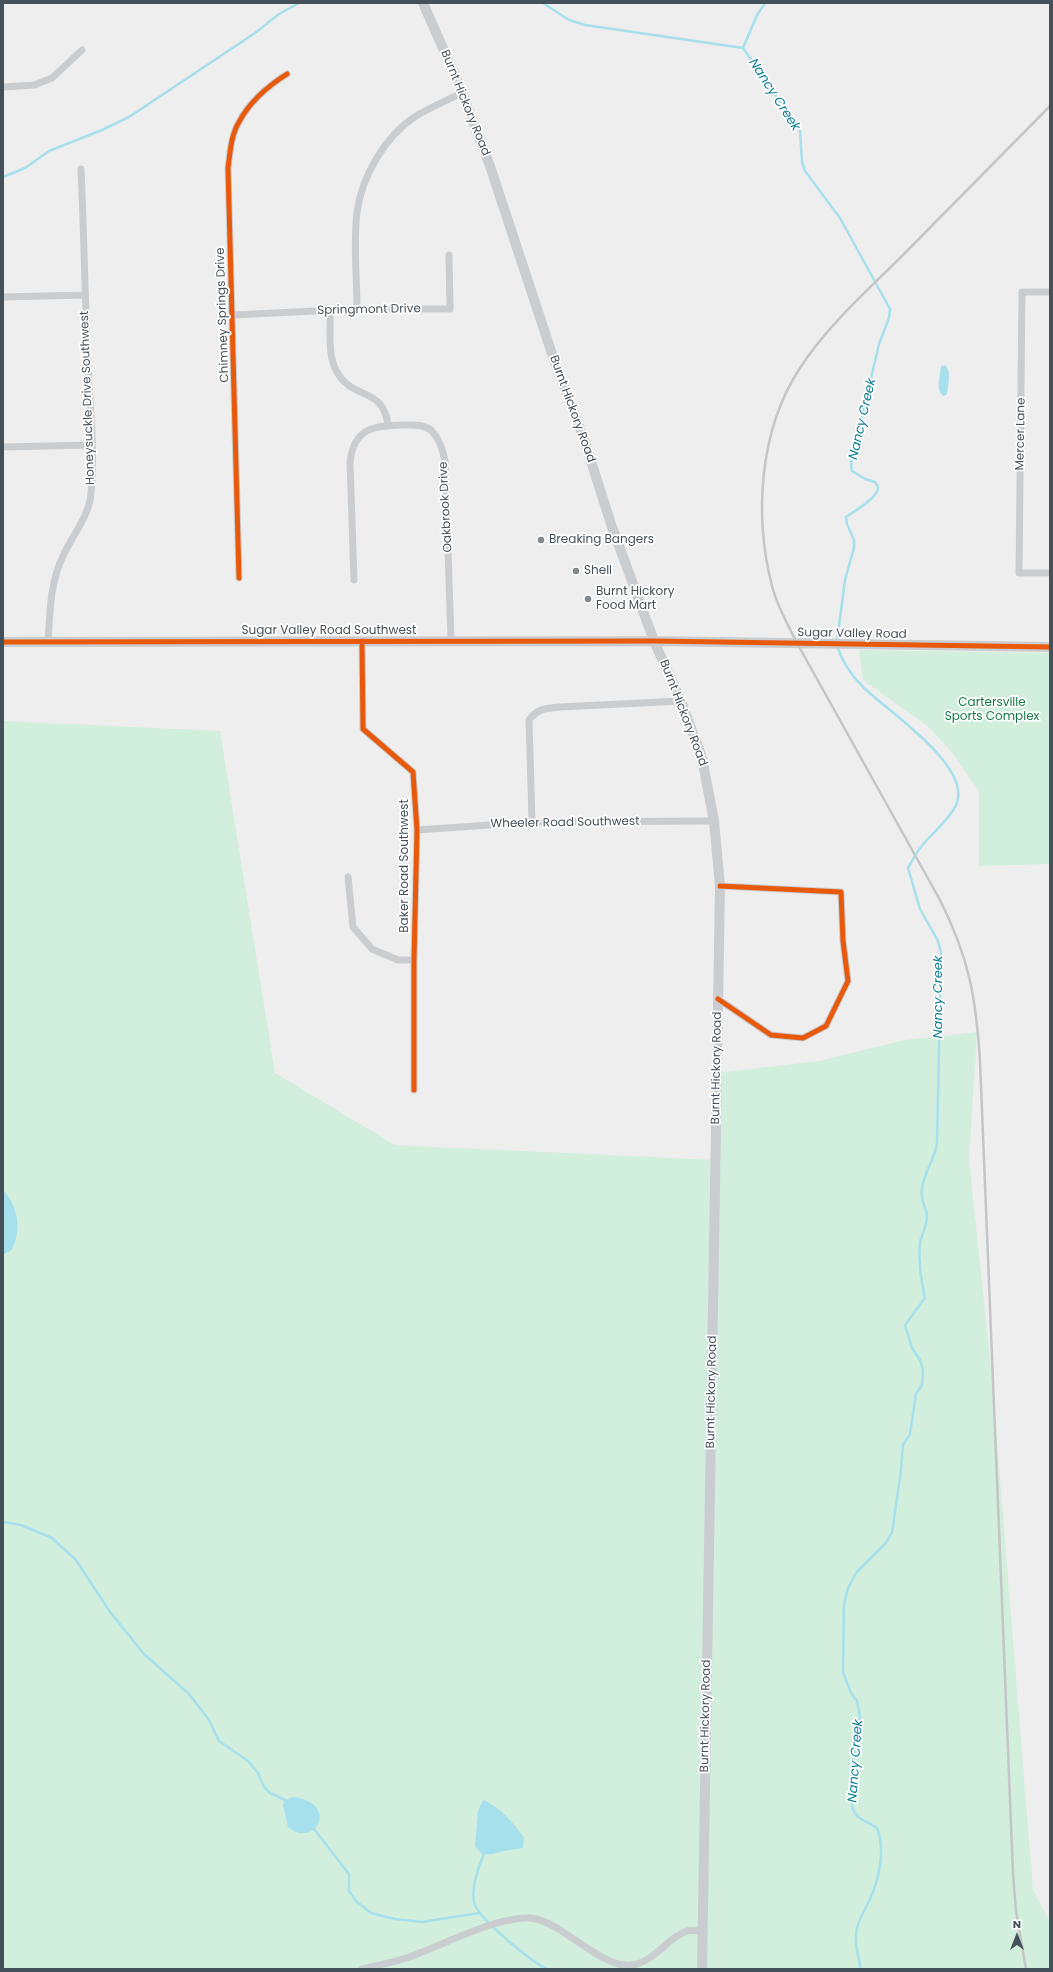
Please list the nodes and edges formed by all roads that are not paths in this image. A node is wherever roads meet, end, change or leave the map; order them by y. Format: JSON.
{"nodes":[{"id":1,"x":423,"y":3,"type":"edge"},
{"id":2,"x":82,"y":50,"type":"dead end"},
{"id":3,"x":287,"y":74,"type":"dead end"},
{"id":4,"x":3,"y":87,"type":"edge"},
{"id":5,"x":462,"y":93,"type":"junction"},
{"id":6,"x":82,"y":169,"type":"dead end"},
{"id":7,"x":449,"y":255,"type":"dead end"},
{"id":8,"x":1050,"y":292,"type":"edge"},
{"id":9,"x":85,"y":295,"type":"junction"},
{"id":10,"x":3,"y":297,"type":"edge"},
{"id":11,"x":357,"y":309,"type":"junction"},
{"id":12,"x":330,"y":311,"type":"junction"},
{"id":13,"x":233,"y":314,"type":"junction"},
{"id":14,"x":388,"y":426,"type":"junction"},
{"id":15,"x":92,"y":445,"type":"junction"},
{"id":16,"x":3,"y":447,"type":"edge"},
{"id":17,"x":1050,"y":573,"type":"edge"},
{"id":18,"x":239,"y":578,"type":"dead end"},
{"id":19,"x":354,"y":580,"type":"dead end"},
{"id":20,"x":451,"y":640,"type":"junction"},
{"id":21,"x":654,"y":641,"type":"junction"},
{"id":22,"x":3,"y":642,"type":"edge"},
{"id":23,"x":48,"y":642,"type":"junction"},
{"id":24,"x":362,"y":642,"type":"junction"},
{"id":25,"x":1050,"y":647,"type":"edge"},
{"id":26,"x":681,"y":701,"type":"junction"},
{"id":27,"x":714,"y":821,"type":"junction"},
{"id":28,"x":532,"y":822,"type":"junction"},
{"id":29,"x":417,"y":830,"type":"junction"},
{"id":30,"x":348,"y":877,"type":"dead end"},
{"id":31,"x":720,"y":886,"type":"junction"},
{"id":32,"x":414,"y":960,"type":"junction"},
{"id":33,"x":718,"y":999,"type":"junction"},
{"id":34,"x":414,"y":1090,"type":"dead end"},
{"id":35,"x":702,"y":1931,"type":"junction"},
{"id":36,"x":362,"y":1969,"type":"edge"},
{"id":37,"x":702,"y":1969,"type":"edge"}],
"edges":[{"from":1,"to":5,"type":"main road","name":"Burnt Hickory Road"},
{"from":2,"to":4,"type":"street"},
{"from":3,"to":13,"type":"street","name":"Chimney Springs Drive"},
{"from":5,"to":11,"type":"street"},
{"from":5,"to":21,"type":"main road","name":"Burnt Hickory Road"},
{"from":6,"to":9,"type":"street","name":"Honeysuckle Drive Southwest"},
{"from":7,"to":11,"type":"street","name":"Springmont Drive"},
{"from":8,"to":17,"type":"street","name":"Mercer Lane"},
{"from":9,"to":10,"type":"street"},
{"from":9,"to":15,"type":"street","name":"Honeysuckle Drive Southwest"},
{"from":11,"to":12,"type":"street","name":"Springmont Drive"},
{"from":12,"to":13,"type":"street","name":"Springmont Drive"},
{"from":12,"to":14,"type":"street"},
{"from":13,"to":18,"type":"street","name":"Chimney Springs Drive"},
{"from":14,"to":19,"type":"street","name":"Oakbrook Drive"},
{"from":14,"to":20,"type":"street","name":"Oakbrook Drive"},
{"from":15,"to":16,"type":"street"},
{"from":15,"to":23,"type":"street","name":"Honeysuckle Drive Southwest"},
{"from":20,"to":21,"type":"main road","name":"Sugar Valley Road Southwest"},
{"from":20,"to":24,"type":"main road","name":"Sugar Valley Road Southwest"},
{"from":21,"to":25,"type":"main road","name":"Sugar Valley Road"},
{"from":21,"to":26,"type":"main road","name":"Burnt Hickory Road"},
{"from":22,"to":23,"type":"main road","name":"Sugar Valley Road Southwest"},
{"from":23,"to":24,"type":"main road","name":"Sugar Valley Road Southwest"},
{"from":24,"to":29,"type":"street","name":"Baker Road Southwest"},
{"from":26,"to":27,"type":"main road","name":"Burnt Hickory Road"},
{"from":26,"to":28,"type":"street"},
{"from":27,"to":28,"type":"street","name":"Wheeler Road Southwest"},
{"from":27,"to":31,"type":"main road","name":"Burnt Hickory Road"},
{"from":28,"to":29,"type":"street","name":"Wheeler Road Southwest"},
{"from":29,"to":32,"type":"street","name":"Baker Road Southwest"},
{"from":30,"to":32,"type":"street"},
{"from":31,"to":33,"type":"main road","name":"Burnt Hickory Road"},
{"from":31,"to":33,"type":"street"},
{"from":32,"to":34,"type":"street","name":"Baker Road Southwest"},
{"from":33,"to":35,"type":"main road","name":"Burnt Hickory Road"},
{"from":35,"to":36,"type":"street"},
{"from":35,"to":37,"type":"main road","name":"Burnt Hickory Road"}]}
